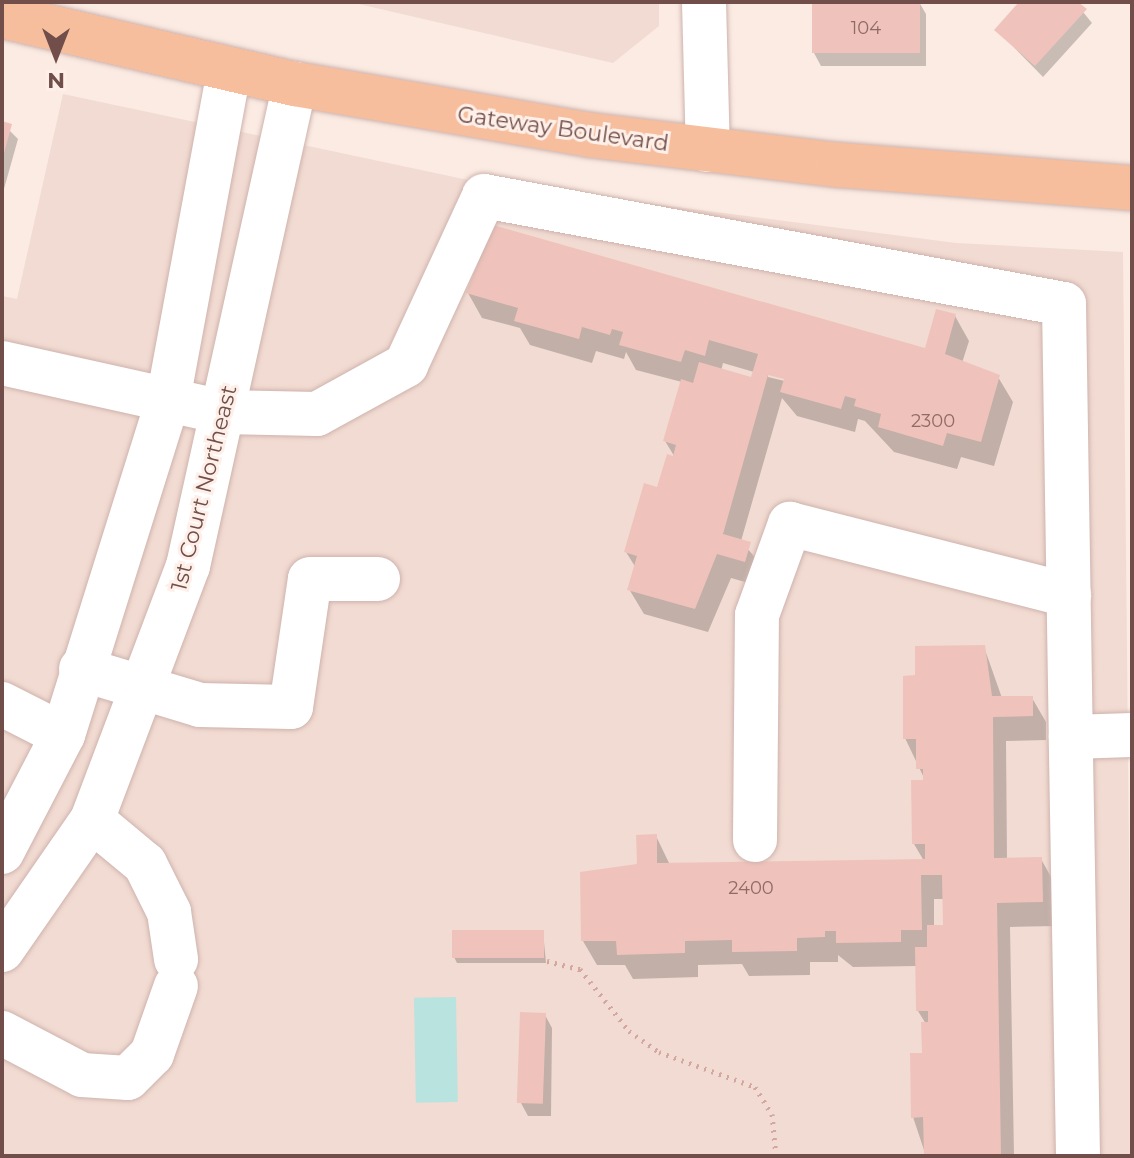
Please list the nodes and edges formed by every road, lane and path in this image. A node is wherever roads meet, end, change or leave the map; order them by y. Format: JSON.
{"nodes":[{"id":1,"x":704,"y":2,"type":"edge"},
{"id":2,"x":2,"y":16,"type":"edge"},
{"id":3,"x":229,"y":70,"type":"junction"},
{"id":4,"x":295,"y":84,"type":"junction"},
{"id":5,"x":708,"y":150,"type":"junction"},
{"id":6,"x":1132,"y":188,"type":"edge"},
{"id":7,"x":2,"y":363,"type":"edge"},
{"id":8,"x":168,"y":400,"type":"junction"},
{"id":9,"x":223,"y":412,"type":"junction"},
{"id":10,"x":378,"y":579,"type":"dead end"},
{"id":11,"x":1069,"y":595,"type":"junction"},
{"id":12,"x":81,"y":669,"type":"junction"},
{"id":13,"x":145,"y":693,"type":"junction"},
{"id":14,"x":2,"y":704,"type":"edge"},
{"id":15,"x":63,"y":735,"type":"junction"},
{"id":16,"x":1132,"y":735,"type":"edge"},
{"id":17,"x":1071,"y":737,"type":"junction"},
{"id":18,"x":92,"y":820,"type":"junction"},
{"id":19,"x":755,"y":840,"type":"dead end"},
{"id":20,"x":2,"y":852,"type":"edge"},
{"id":21,"x":2,"y":950,"type":"edge"},
{"id":22,"x":547,"y":961,"type":"dead end"},
{"id":23,"x":2,"y":1033,"type":"edge"},
{"id":24,"x":776,"y":1156,"type":"edge"},
{"id":25,"x":1078,"y":1156,"type":"edge"}],
"edges":[{"from":1,"to":5,"type":"street"},
{"from":2,"to":3,"type":"main road","name":"Gateway Boulevard"},
{"from":3,"to":4,"type":"main road","name":"Gateway Boulevard"},
{"from":3,"to":8,"type":"street"},
{"from":4,"to":5,"type":"main road","name":"Gateway Boulevard"},
{"from":4,"to":9,"type":"street","name":"1st Court Northeast"},
{"from":5,"to":6,"type":"main road","name":"Gateway Boulevard"},
{"from":7,"to":8,"type":"street"},
{"from":8,"to":9,"type":"street"},
{"from":8,"to":12,"type":"street"},
{"from":9,"to":11,"type":"street"},
{"from":9,"to":13,"type":"street","name":"1st Court Northeast"},
{"from":10,"to":13,"type":"street"},
{"from":11,"to":17,"type":"street"},
{"from":11,"to":19,"type":"street"},
{"from":12,"to":13,"type":"street"},
{"from":12,"to":15,"type":"street"},
{"from":13,"to":18,"type":"street","name":"1st Court Northeast"},
{"from":14,"to":15,"type":"street"},
{"from":15,"to":20,"type":"street"},
{"from":16,"to":17,"type":"street"},
{"from":17,"to":25,"type":"street"},
{"from":18,"to":21,"type":"street","name":"1st Court Northeast"},
{"from":18,"to":23,"type":"street"},
{"from":22,"to":24,"type":"path"}]}
